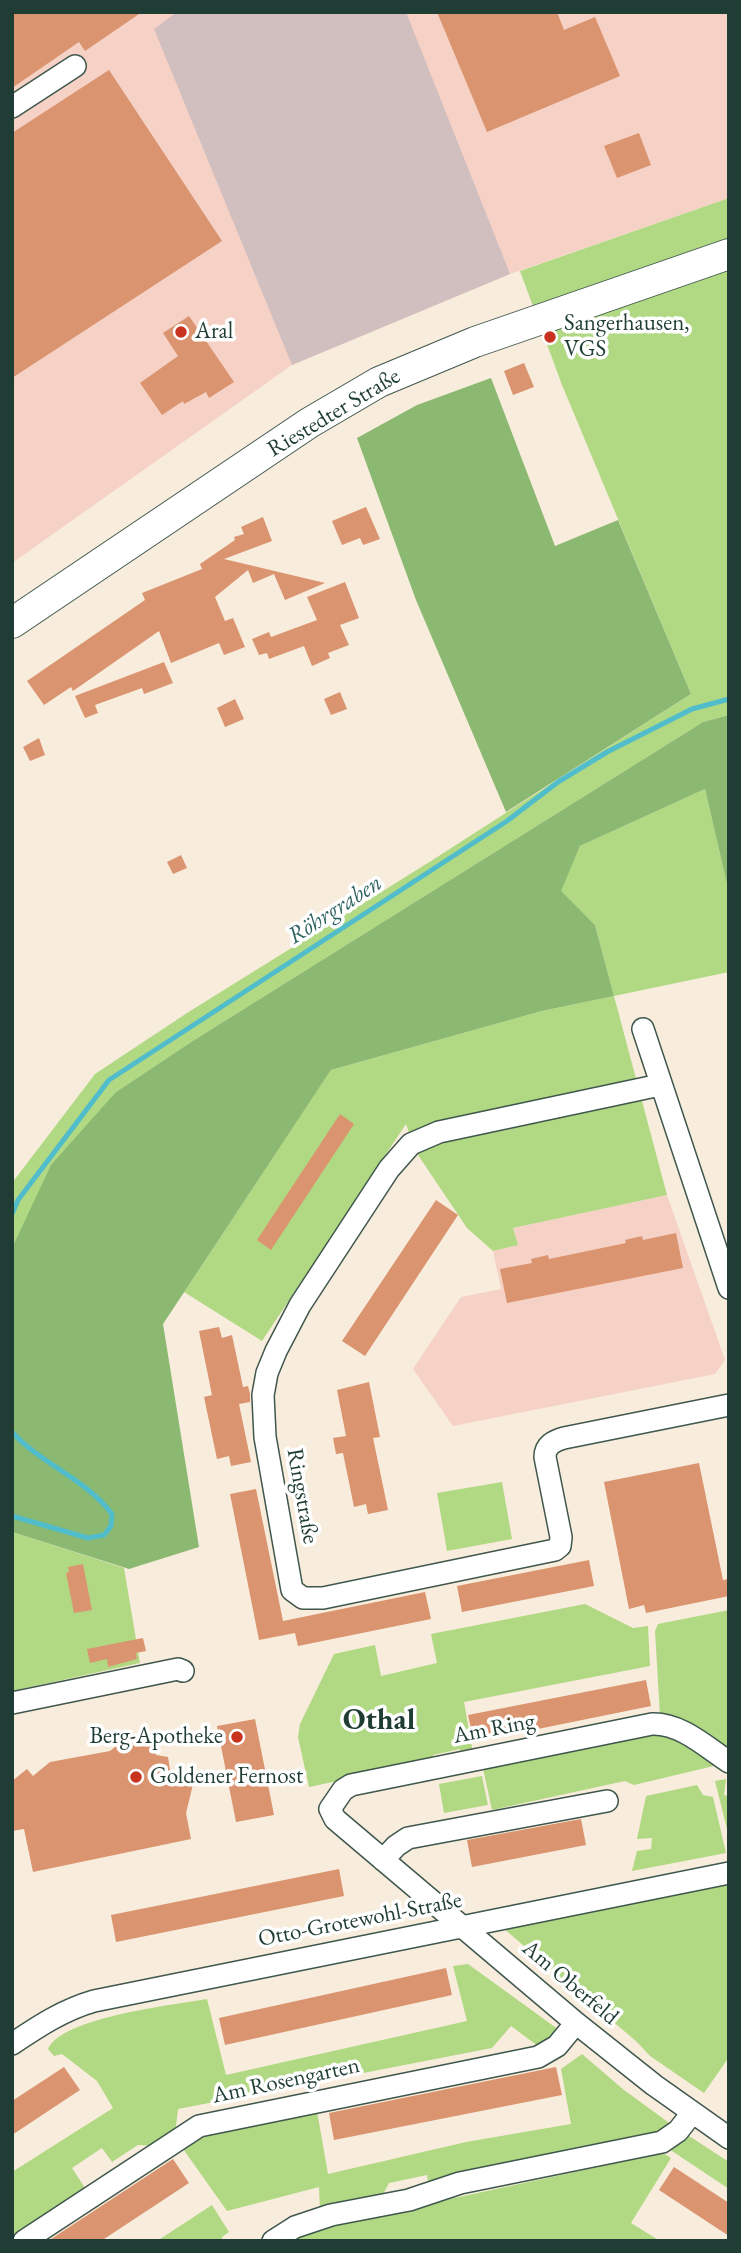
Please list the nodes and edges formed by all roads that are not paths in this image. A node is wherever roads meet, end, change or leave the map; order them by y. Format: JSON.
{"nodes":[{"id":1,"x":75,"y":66,"type":"dead end"},
{"id":2,"x":12,"y":107,"type":"edge"},
{"id":3,"x":729,"y":254,"type":"edge"},
{"id":4,"x":12,"y":623,"type":"edge"},
{"id":5,"x":643,"y":1029,"type":"dead end"},
{"id":6,"x":660,"y":1085,"type":"junction"},
{"id":7,"x":729,"y":1288,"type":"edge"},
{"id":8,"x":729,"y":1405,"type":"edge"},
{"id":9,"x":183,"y":1671,"type":"dead end"},
{"id":10,"x":12,"y":1703,"type":"edge"},
{"id":11,"x":729,"y":1762,"type":"edge"},
{"id":12,"x":607,"y":1801,"type":"dead end"},
{"id":13,"x":383,"y":1860,"type":"junction"},
{"id":14,"x":729,"y":1873,"type":"edge"},
{"id":15,"x":462,"y":1926,"type":"junction"},
{"id":16,"x":576,"y":2023,"type":"junction"},
{"id":17,"x":12,"y":2044,"type":"edge"},
{"id":18,"x":692,"y":2113,"type":"junction"},
{"id":19,"x":729,"y":2138,"type":"edge"},
{"id":20,"x":24,"y":2241,"type":"edge"},
{"id":21,"x":274,"y":2241,"type":"edge"}],
"edges":[{"from":1,"to":2,"type":"street"},
{"from":3,"to":4,"type":"main road","name":"Riestedter Straße"},
{"from":5,"to":6,"type":"street"},
{"from":6,"to":7,"type":"street"},
{"from":6,"to":8,"type":"street","name":"Ringstraße"},
{"from":9,"to":10,"type":"street"},
{"from":11,"to":13,"type":"street","name":"Am Ring"},
{"from":12,"to":13,"type":"street"},
{"from":13,"to":15,"type":"street","name":"Am Oberfeld"},
{"from":14,"to":15,"type":"street","name":"Otto-Grotewohl-Straße"},
{"from":15,"to":16,"type":"street","name":"Am Oberfeld"},
{"from":15,"to":17,"type":"street","name":"Otto-Grotewohl-Straße"},
{"from":16,"to":18,"type":"street","name":"Am Oberfeld"},
{"from":16,"to":20,"type":"street","name":"Am Rosengarten"},
{"from":18,"to":19,"type":"street","name":"Am Oberfeld"},
{"from":18,"to":21,"type":"street"}]}
